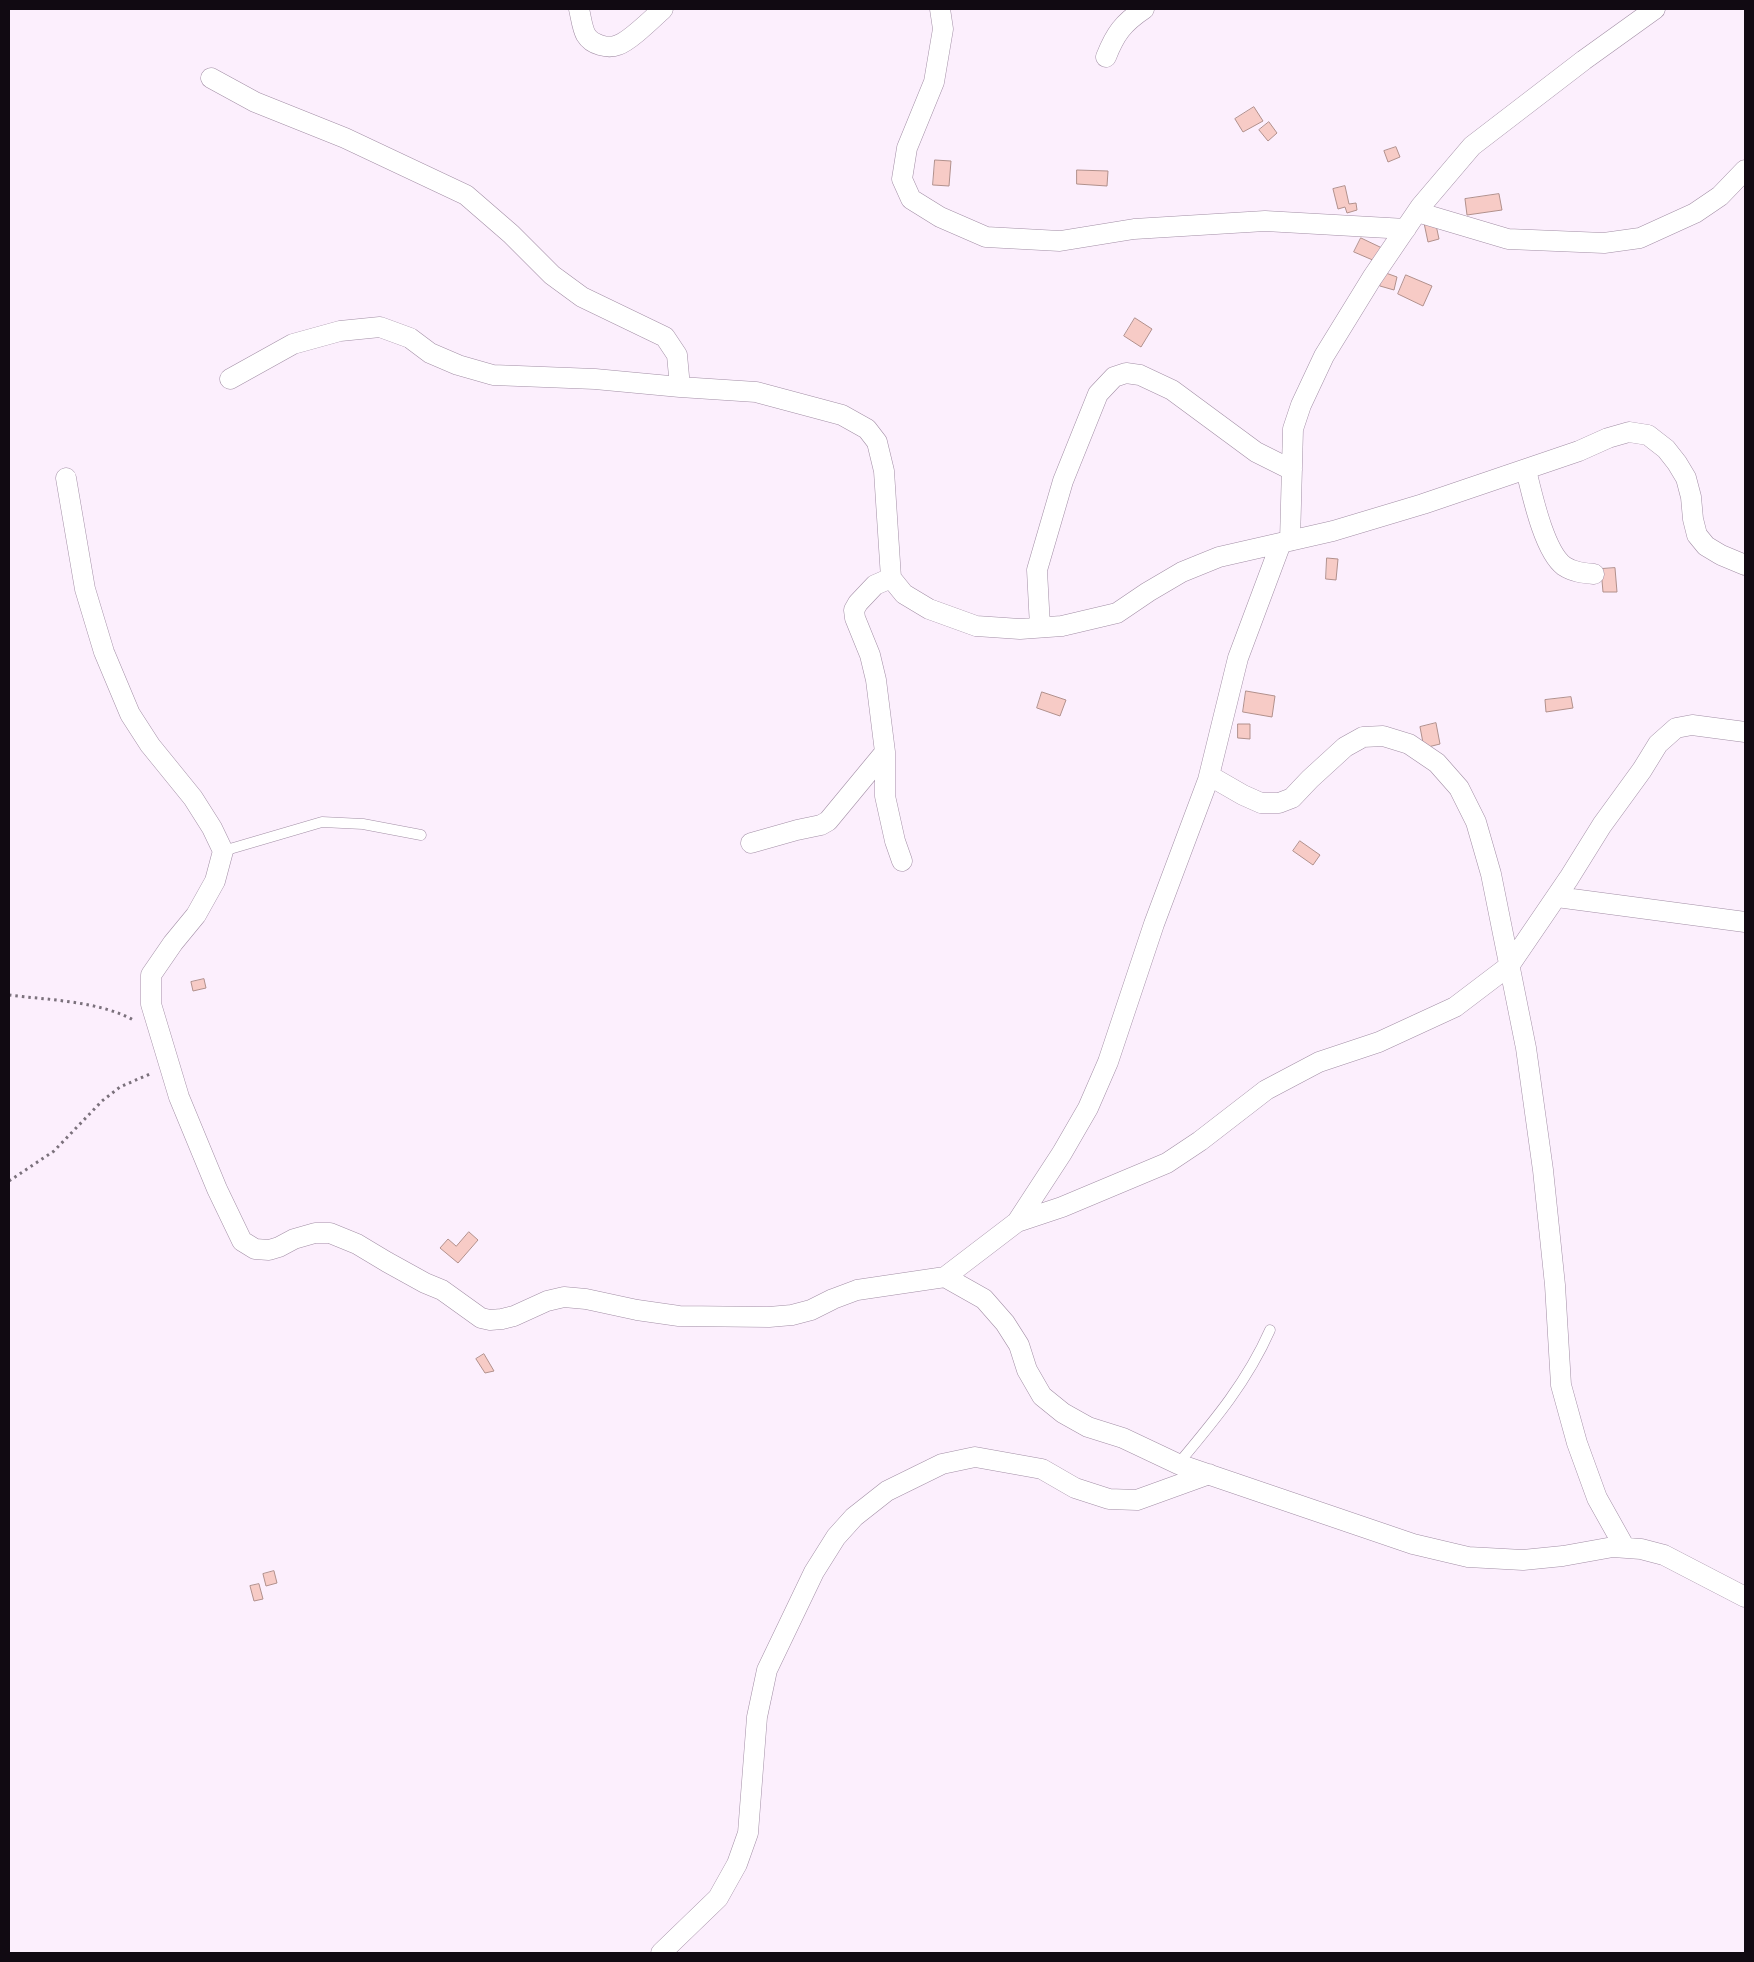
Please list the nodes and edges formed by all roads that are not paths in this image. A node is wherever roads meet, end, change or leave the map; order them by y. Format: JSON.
{"nodes":[{"id":1,"x":579,"y":9,"type":"edge"},
{"id":2,"x":663,"y":9,"type":"edge"},
{"id":3,"x":940,"y":9,"type":"edge"},
{"id":4,"x":1144,"y":9,"type":"edge"},
{"id":5,"x":1656,"y":9,"type":"edge"},
{"id":6,"x":1106,"y":57,"type":"dead end"},
{"id":7,"x":211,"y":78,"type":"dead end"},
{"id":8,"x":1745,"y":170,"type":"edge"},
{"id":9,"x":1417,"y":212,"type":"junction"},
{"id":10,"x":1406,"y":229,"type":"junction"},
{"id":11,"x":230,"y":379,"type":"dead end"},
{"id":12,"x":680,"y":387,"type":"junction"},
{"id":13,"x":1292,"y":470,"type":"junction"},
{"id":14,"x":1526,"y":470,"type":"junction"},
{"id":15,"x":66,"y":478,"type":"dead end"},
{"id":16,"x":1286,"y":542,"type":"junction"},
{"id":17,"x":1745,"y":565,"type":"edge"},
{"id":18,"x":1594,"y":574,"type":"dead end"},
{"id":19,"x":891,"y":578,"type":"junction"},
{"id":20,"x":1040,"y":627,"type":"junction"},
{"id":21,"x":1745,"y":732,"type":"edge"},
{"id":22,"x":885,"y":752,"type":"junction"},
{"id":23,"x":1210,"y":776,"type":"junction"},
{"id":24,"x":421,"y":835,"type":"dead end"},
{"id":25,"x":751,"y":843,"type":"dead end"},
{"id":26,"x":223,"y":851,"type":"junction"},
{"id":27,"x":902,"y":861,"type":"dead end"},
{"id":28,"x":1557,"y":897,"type":"junction"},
{"id":29,"x":1745,"y":922,"type":"edge"},
{"id":30,"x":1510,"y":966,"type":"junction"},
{"id":31,"x":1017,"y":1222,"type":"junction"},
{"id":32,"x":945,"y":1277,"type":"junction"},
{"id":33,"x":1270,"y":1330,"type":"dead end"},
{"id":34,"x":1178,"y":1464,"type":"junction"},
{"id":35,"x":1209,"y":1474,"type":"junction"},
{"id":36,"x":1625,"y":1548,"type":"junction"},
{"id":37,"x":1745,"y":1597,"type":"edge"},
{"id":38,"x":661,"y":1953,"type":"edge"}],
"edges":[{"from":1,"to":2,"type":"street"},
{"from":3,"to":10,"type":"street"},
{"from":4,"to":6,"type":"street"},
{"from":5,"to":9,"type":"street"},
{"from":7,"to":12,"type":"street"},
{"from":8,"to":9,"type":"street"},
{"from":9,"to":10,"type":"street"},
{"from":10,"to":13,"type":"street"},
{"from":11,"to":12,"type":"street"},
{"from":12,"to":19,"type":"street"},
{"from":13,"to":16,"type":"street"},
{"from":13,"to":20,"type":"street"},
{"from":14,"to":16,"type":"street"},
{"from":14,"to":17,"type":"street"},
{"from":14,"to":18,"type":"street"},
{"from":15,"to":26,"type":"street"},
{"from":16,"to":20,"type":"street"},
{"from":16,"to":23,"type":"street"},
{"from":19,"to":20,"type":"street"},
{"from":19,"to":22,"type":"street"},
{"from":21,"to":28,"type":"street"},
{"from":22,"to":25,"type":"street"},
{"from":22,"to":27,"type":"street"},
{"from":23,"to":30,"type":"street"},
{"from":23,"to":31,"type":"street"},
{"from":24,"to":26,"type":"lane"},
{"from":26,"to":32,"type":"street"},
{"from":28,"to":29,"type":"street"},
{"from":28,"to":30,"type":"street"},
{"from":30,"to":31,"type":"street"},
{"from":30,"to":36,"type":"street"},
{"from":31,"to":32,"type":"street"},
{"from":32,"to":34,"type":"street"},
{"from":33,"to":34,"type":"lane"},
{"from":34,"to":35,"type":"street"},
{"from":35,"to":36,"type":"street"},
{"from":35,"to":38,"type":"street"},
{"from":36,"to":37,"type":"street"}]}
